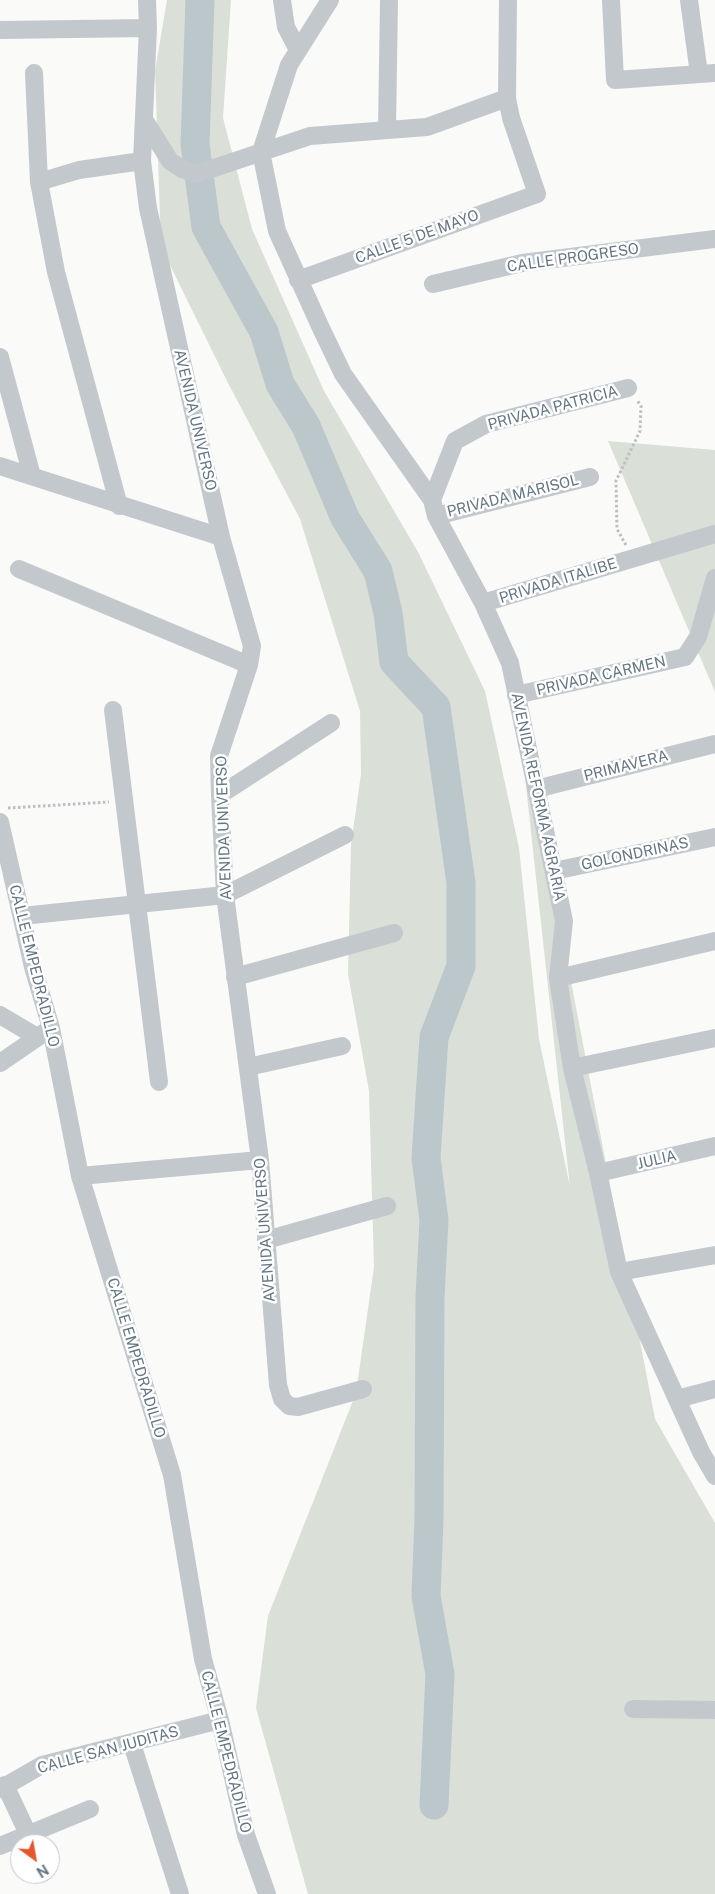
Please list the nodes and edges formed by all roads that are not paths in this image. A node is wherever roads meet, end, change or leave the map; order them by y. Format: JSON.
{"nodes":[{"id":1,"x":147,"y":0,"type":"edge"},
{"id":2,"x":282,"y":0,"type":"edge"},
{"id":3,"x":330,"y":0,"type":"edge"},
{"id":4,"x":389,"y":0,"type":"edge"},
{"id":5,"x":508,"y":0,"type":"edge"},
{"id":6,"x":611,"y":0,"type":"edge"},
{"id":7,"x":690,"y":0,"type":"edge"},
{"id":8,"x":148,"y":28,"type":"junction"},
{"id":9,"x":0,"y":30,"type":"edge"},
{"id":10,"x":298,"y":50,"type":"junction"},
{"id":11,"x":34,"y":73,"type":"dead end"},
{"id":12,"x":707,"y":74,"type":"edge"},
{"id":13,"x":507,"y":98,"type":"junction"},
{"id":14,"x":145,"y":121,"type":"junction"},
{"id":15,"x":387,"y":129,"type":"junction"},
{"id":16,"x":261,"y":152,"type":"junction"},
{"id":17,"x":142,"y":161,"type":"junction"},
{"id":18,"x":39,"y":182,"type":"junction"},
{"id":19,"x":715,"y":239,"type":"edge"},
{"id":20,"x":298,"y":280,"type":"junction"},
{"id":21,"x":433,"y":284,"type":"dead end"},
{"id":22,"x":0,"y":357,"type":"edge"},
{"id":23,"x":628,"y":388,"type":"road end"},
{"id":24,"x":0,"y":466,"type":"edge"},
{"id":25,"x":32,"y":476,"type":"junction"},
{"id":26,"x":590,"y":477,"type":"dead end"},
{"id":27,"x":119,"y":506,"type":"junction"},
{"id":28,"x":434,"y":508,"type":"junction"},
{"id":29,"x":715,"y":534,"type":"edge"},
{"id":30,"x":222,"y":537,"type":"junction"},
{"id":31,"x":19,"y":569,"type":"dead end"},
{"id":32,"x":715,"y":578,"type":"edge"},
{"id":33,"x":483,"y":603,"type":"junction"},
{"id":34,"x":249,"y":665,"type":"junction"},
{"id":35,"x":516,"y":695,"type":"junction"},
{"id":36,"x":113,"y":710,"type":"dead end"},
{"id":37,"x":331,"y":723,"type":"dead end"},
{"id":38,"x":715,"y":744,"type":"edge"},
{"id":39,"x":536,"y":789,"type":"junction"},
{"id":40,"x":220,"y":795,"type":"junction"},
{"id":41,"x":0,"y":822,"type":"edge"},
{"id":42,"x":345,"y":835,"type":"dead end"},
{"id":43,"x":715,"y":837,"type":"edge"},
{"id":44,"x":554,"y":871,"type":"junction"},
{"id":45,"x":225,"y":895,"type":"junction"},
{"id":46,"x":137,"y":903,"type":"junction"},
{"id":47,"x":22,"y":916,"type":"junction"},
{"id":48,"x":394,"y":934,"type":"dead end"},
{"id":49,"x":715,"y":941,"type":"edge"},
{"id":50,"x":235,"y":977,"type":"junction"},
{"id":51,"x":558,"y":978,"type":"junction"},
{"id":52,"x":0,"y":1015,"type":"edge"},
{"id":53,"x":44,"y":1032,"type":"junction"},
{"id":54,"x":715,"y":1038,"type":"edge"},
{"id":55,"x":342,"y":1046,"type":"dead end"},
{"id":56,"x":0,"y":1064,"type":"edge"},
{"id":57,"x":248,"y":1067,"type":"junction"},
{"id":58,"x":572,"y":1068,"type":"junction"},
{"id":59,"x":159,"y":1082,"type":"dead end"},
{"id":60,"x":715,"y":1146,"type":"edge"},
{"id":61,"x":260,"y":1160,"type":"junction"},
{"id":62,"x":598,"y":1173,"type":"junction"},
{"id":63,"x":80,"y":1176,"type":"junction"},
{"id":64,"x":386,"y":1206,"type":"dead end"},
{"id":65,"x":266,"y":1240,"type":"junction"},
{"id":66,"x":715,"y":1255,"type":"edge"},
{"id":67,"x":619,"y":1272,"type":"junction"},
{"id":68,"x":363,"y":1389,"type":"dead end"},
{"id":69,"x":715,"y":1390,"type":"edge"},
{"id":70,"x":677,"y":1399,"type":"junction"},
{"id":71,"x":714,"y":1472,"type":"edge"},
{"id":72,"x":634,"y":1708,"type":"dead end"},
{"id":73,"x":715,"y":1710,"type":"edge"},
{"id":74,"x":220,"y":1720,"type":"junction"},
{"id":75,"x":132,"y":1744,"type":"junction"},
{"id":76,"x":3,"y":1787,"type":"edge"},
{"id":77,"x":90,"y":1809,"type":"dead end"},
{"id":78,"x":28,"y":1834,"type":"joint"},
{"id":79,"x":180,"y":1894,"type":"edge"},
{"id":80,"x":267,"y":1894,"type":"edge"}],
"edges":[{"from":1,"to":8,"type":"street","name":"AVENIDA UNIVERSO"},
{"from":2,"to":10,"type":"street"},
{"from":3,"to":10,"type":"street"},
{"from":4,"to":15,"type":"street"},
{"from":5,"to":13,"type":"street"},
{"from":6,"to":12,"type":"street"},
{"from":7,"to":12,"type":"street"},
{"from":8,"to":9,"type":"street"},
{"from":8,"to":14,"type":"street","name":"AVENIDA UNIVERSO"},
{"from":10,"to":16,"type":"street"},
{"from":11,"to":18,"type":"street"},
{"from":13,"to":15,"type":"street"},
{"from":13,"to":20,"type":"street","name":"CALLE 5 DE MAYO"},
{"from":14,"to":16,"type":"street"},
{"from":14,"to":17,"type":"street","name":"AVENIDA UNIVERSO"},
{"from":15,"to":16,"type":"street"},
{"from":16,"to":20,"type":"street","name":"AVENIDA REFORMA AGRARIA"},
{"from":17,"to":18,"type":"street"},
{"from":17,"to":30,"type":"street","name":"AVENIDA UNIVERSO"},
{"from":18,"to":27,"type":"street"},
{"from":19,"to":21,"type":"street","name":"CALLE PROGRESO"},
{"from":20,"to":28,"type":"street","name":"AVENIDA REFORMA AGRARIA"},
{"from":22,"to":25,"type":"street"},
{"from":23,"to":28,"type":"street","name":"PRIVADA PATRICIA"},
{"from":24,"to":25,"type":"street"},
{"from":25,"to":27,"type":"street"},
{"from":26,"to":28,"type":"street","name":"PRIVADA MARISOL"},
{"from":27,"to":30,"type":"street"},
{"from":28,"to":33,"type":"street","name":"AVENIDA REFORMA AGRARIA"},
{"from":29,"to":33,"type":"street","name":"PRIVADA ITALIBE"},
{"from":30,"to":34,"type":"street","name":"AVENIDA UNIVERSO"},
{"from":31,"to":34,"type":"street"},
{"from":32,"to":35,"type":"street","name":"PRIVADA CARMEN"},
{"from":33,"to":35,"type":"street","name":"AVENIDA REFORMA AGRARIA"},
{"from":34,"to":40,"type":"street","name":"AVENIDA UNIVERSO"},
{"from":35,"to":39,"type":"street","name":"AVENIDA REFORMA AGRARIA"},
{"from":36,"to":46,"type":"street"},
{"from":37,"to":40,"type":"street"},
{"from":38,"to":39,"type":"street","name":"PRIMAVERA"},
{"from":39,"to":44,"type":"street","name":"AVENIDA REFORMA AGRARIA"},
{"from":40,"to":45,"type":"street","name":"AVENIDA UNIVERSO"},
{"from":41,"to":47,"type":"street","name":"CALLE EMPEDRADILLO"},
{"from":42,"to":45,"type":"street"},
{"from":43,"to":44,"type":"street","name":"GOLONDRINAS"},
{"from":44,"to":51,"type":"street","name":"AVENIDA REFORMA AGRARIA"},
{"from":45,"to":46,"type":"street"},
{"from":45,"to":50,"type":"street","name":"AVENIDA UNIVERSO"},
{"from":46,"to":47,"type":"street"},
{"from":46,"to":59,"type":"street"},
{"from":47,"to":53,"type":"street","name":"CALLE EMPEDRADILLO"},
{"from":48,"to":50,"type":"street"},
{"from":49,"to":51,"type":"street"},
{"from":50,"to":57,"type":"street","name":"AVENIDA UNIVERSO"},
{"from":51,"to":58,"type":"street","name":"AVENIDA REFORMA AGRARIA"},
{"from":52,"to":53,"type":"street"},
{"from":53,"to":56,"type":"street"},
{"from":53,"to":63,"type":"street","name":"CALLE EMPEDRADILLO"},
{"from":54,"to":58,"type":"street"},
{"from":55,"to":57,"type":"street"},
{"from":57,"to":61,"type":"street","name":"AVENIDA UNIVERSO"},
{"from":58,"to":62,"type":"street","name":"AVENIDA REFORMA AGRARIA"},
{"from":60,"to":62,"type":"street","name":"JULIA"},
{"from":61,"to":63,"type":"street"},
{"from":61,"to":65,"type":"street","name":"AVENIDA UNIVERSO"},
{"from":62,"to":67,"type":"street","name":"AVENIDA REFORMA AGRARIA"},
{"from":63,"to":74,"type":"street","name":"CALLE EMPEDRADILLO"},
{"from":64,"to":65,"type":"street"},
{"from":65,"to":68,"type":"street","name":"AVENIDA UNIVERSO"},
{"from":66,"to":67,"type":"street"},
{"from":67,"to":70,"type":"street","name":"AVENIDA REFORMA AGRARIA"},
{"from":69,"to":70,"type":"street"},
{"from":70,"to":71,"type":"street","name":"AVENIDA REFORMA AGRARIA"},
{"from":72,"to":73,"type":"street"},
{"from":74,"to":75,"type":"street","name":"CALLE SAN JUDITAS"},
{"from":74,"to":80,"type":"street","name":"CALLE EMPEDRADILLO"},
{"from":75,"to":76,"type":"street","name":"CALLE SAN JUDITAS"},
{"from":75,"to":79,"type":"street"},
{"from":76,"to":78,"type":"street"},
{"from":77,"to":78,"type":"street"}]}
